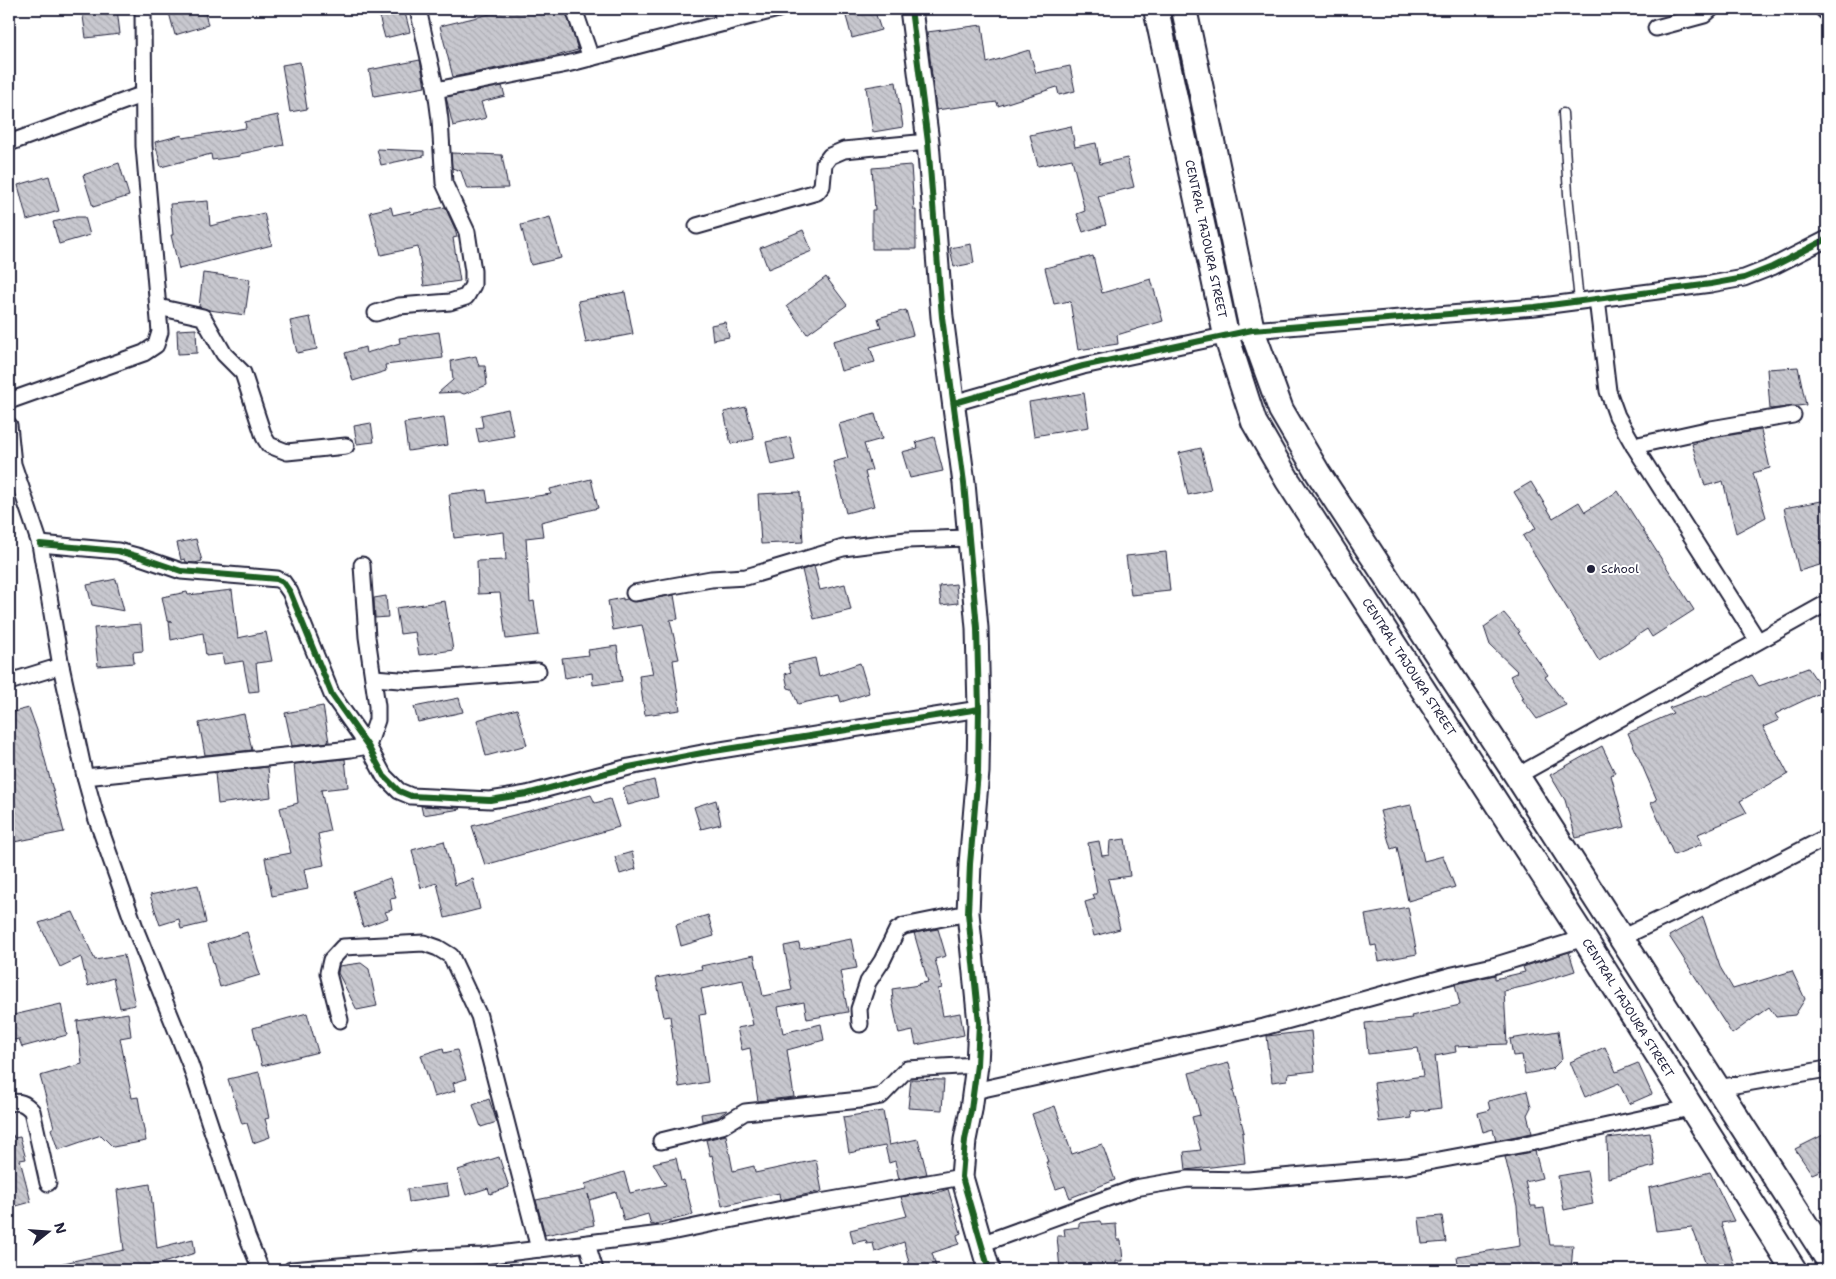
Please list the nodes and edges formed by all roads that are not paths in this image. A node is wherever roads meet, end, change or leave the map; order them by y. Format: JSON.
{"nodes":[{"id":1,"x":143,"y":9,"type":"edge"},
{"id":2,"x":418,"y":9,"type":"edge"},
{"id":3,"x":574,"y":9,"type":"edge"},
{"id":4,"x":778,"y":9,"type":"edge"},
{"id":5,"x":911,"y":9,"type":"edge"},
{"id":6,"x":1156,"y":9,"type":"edge"},
{"id":7,"x":1184,"y":9,"type":"edge"},
{"id":8,"x":1711,"y":9,"type":"edge"},
{"id":9,"x":1824,"y":9,"type":"edge"},
{"id":10,"x":1827,"y":13,"type":"edge"},
{"id":11,"x":723,"y":16,"type":"edge"},
{"id":12,"x":1656,"y":28,"type":"dead end"},
{"id":13,"x":591,"y":58,"type":"junction"},
{"id":14,"x":436,"y":90,"type":"junction"},
{"id":15,"x":144,"y":94,"type":"junction"},
{"id":16,"x":1563,"y":113,"type":"dead end"},
{"id":17,"x":928,"y":142,"type":"junction"},
{"id":18,"x":9,"y":143,"type":"edge"},
{"id":19,"x":697,"y":226,"type":"dead end"},
{"id":20,"x":1827,"y":239,"type":"edge"},
{"id":21,"x":1597,"y":299,"type":"junction"},
{"id":22,"x":1579,"y":301,"type":"junction"},
{"id":23,"x":158,"y":307,"type":"junction"},
{"id":24,"x":376,"y":313,"type":"dead end"},
{"id":25,"x":1252,"y":330,"type":"junction"},
{"id":26,"x":1226,"y":335,"type":"junction"},
{"id":27,"x":9,"y":402,"type":"edge"},
{"id":28,"x":954,"y":403,"type":"junction"},
{"id":29,"x":1793,"y":416,"type":"dead end"},
{"id":30,"x":9,"y":425,"type":"edge"},
{"id":31,"x":346,"y":446,"type":"dead end"},
{"id":32,"x":1634,"y":446,"type":"junction"},
{"id":33,"x":11,"y":465,"type":"edge"},
{"id":34,"x":968,"y":538,"type":"junction"},
{"id":35,"x":40,"y":544,"type":"junction"},
{"id":36,"x":362,"y":565,"type":"dead end"},
{"id":37,"x":634,"y":593,"type":"dead end"},
{"id":38,"x":1827,"y":603,"type":"edge"},
{"id":39,"x":1758,"y":641,"type":"junction"},
{"id":40,"x":61,"y":666,"type":"junction"},
{"id":41,"x":538,"y":671,"type":"dead end"},
{"id":42,"x":374,"y":678,"type":"junction"},
{"id":43,"x":9,"y":682,"type":"edge"},
{"id":44,"x":979,"y":710,"type":"junction"},
{"id":45,"x":368,"y":746,"type":"junction"},
{"id":46,"x":1517,"y":776,"type":"junction"},
{"id":47,"x":84,"y":777,"type":"junction"},
{"id":48,"x":1827,"y":837,"type":"edge"},
{"id":49,"x":968,"y":913,"type":"junction"},
{"id":50,"x":1584,"y":938,"type":"junction"},
{"id":51,"x":1621,"y":938,"type":"junction"},
{"id":52,"x":340,"y":1020,"type":"dead end"},
{"id":53,"x":860,"y":1024,"type":"dead end"},
{"id":54,"x":977,"y":1065,"type":"junction"},
{"id":55,"x":1827,"y":1069,"type":"edge"},
{"id":56,"x":1718,"y":1088,"type":"junction"},
{"id":57,"x":974,"y":1091,"type":"junction"},
{"id":58,"x":9,"y":1103,"type":"edge"},
{"id":59,"x":1690,"y":1108,"type":"junction"},
{"id":60,"x":661,"y":1141,"type":"dead end"},
{"id":61,"x":962,"y":1177,"type":"junction"},
{"id":62,"x":48,"y":1183,"type":"dead end"},
{"id":63,"x":587,"y":1244,"type":"junction"},
{"id":64,"x":981,"y":1244,"type":"junction"},
{"id":65,"x":539,"y":1249,"type":"junction"},
{"id":66,"x":1827,"y":1258,"type":"edge"},
{"id":67,"x":485,"y":1263,"type":"edge"},
{"id":68,"x":261,"y":1270,"type":"edge"},
{"id":69,"x":291,"y":1270,"type":"edge"},
{"id":70,"x":595,"y":1270,"type":"edge"},
{"id":71,"x":989,"y":1270,"type":"edge"},
{"id":72,"x":1794,"y":1270,"type":"edge"}],
"edges":[{"from":1,"to":15,"type":"street"},
{"from":2,"to":14,"type":"street"},
{"from":3,"to":13,"type":"street"},
{"from":4,"to":11,"type":"street"},
{"from":5,"to":17,"type":"street"},
{"from":6,"to":26,"type":"main road","name":"CENTRAL TAJOURA STREET"},
{"from":7,"to":25,"type":"main road"},
{"from":8,"to":12,"type":"street"},
{"from":9,"to":10,"type":"street"},
{"from":11,"to":13,"type":"street"},
{"from":13,"to":14,"type":"street"},
{"from":14,"to":24,"type":"street"},
{"from":15,"to":18,"type":"street"},
{"from":15,"to":23,"type":"street"},
{"from":16,"to":22,"type":"lane"},
{"from":17,"to":19,"type":"street"},
{"from":17,"to":28,"type":"street"},
{"from":20,"to":21,"type":"street"},
{"from":21,"to":22,"type":"street"},
{"from":21,"to":32,"type":"street"},
{"from":22,"to":25,"type":"street"},
{"from":23,"to":27,"type":"street"},
{"from":23,"to":31,"type":"street"},
{"from":25,"to":26,"type":"street"},
{"from":25,"to":46,"type":"main road"},
{"from":26,"to":28,"type":"street"},
{"from":26,"to":50,"type":"main road","name":"CENTRAL TAJOURA STREET"},
{"from":28,"to":34,"type":"street"},
{"from":29,"to":32,"type":"street"},
{"from":30,"to":33,"type":"street"},
{"from":32,"to":39,"type":"street"},
{"from":33,"to":35,"type":"street"},
{"from":34,"to":37,"type":"street"},
{"from":34,"to":44,"type":"street"},
{"from":35,"to":40,"type":"street"},
{"from":35,"to":45,"type":"street"},
{"from":36,"to":42,"type":"street"},
{"from":38,"to":39,"type":"street"},
{"from":39,"to":46,"type":"street"},
{"from":40,"to":43,"type":"street"},
{"from":40,"to":47,"type":"street"},
{"from":41,"to":42,"type":"street"},
{"from":42,"to":45,"type":"street"},
{"from":44,"to":45,"type":"street"},
{"from":44,"to":49,"type":"street"},
{"from":45,"to":47,"type":"street"},
{"from":46,"to":51,"type":"main road"},
{"from":47,"to":68,"type":"street"},
{"from":48,"to":51,"type":"street"},
{"from":49,"to":53,"type":"street"},
{"from":49,"to":54,"type":"street"},
{"from":50,"to":57,"type":"street"},
{"from":50,"to":59,"type":"main road","name":"CENTRAL TAJOURA STREET"},
{"from":51,"to":56,"type":"main road"},
{"from":52,"to":65,"type":"street"},
{"from":54,"to":57,"type":"street"},
{"from":54,"to":60,"type":"street"},
{"from":55,"to":56,"type":"street"},
{"from":56,"to":66,"type":"main road"},
{"from":57,"to":61,"type":"street"},
{"from":58,"to":62,"type":"street"},
{"from":59,"to":64,"type":"street"},
{"from":59,"to":72,"type":"main road","name":"CENTRAL TAJOURA STREET"},
{"from":61,"to":63,"type":"street"},
{"from":61,"to":64,"type":"street"},
{"from":63,"to":65,"type":"street"},
{"from":63,"to":70,"type":"street"},
{"from":64,"to":71,"type":"street"},
{"from":65,"to":67,"type":"street"},
{"from":67,"to":69,"type":"street"}]}
